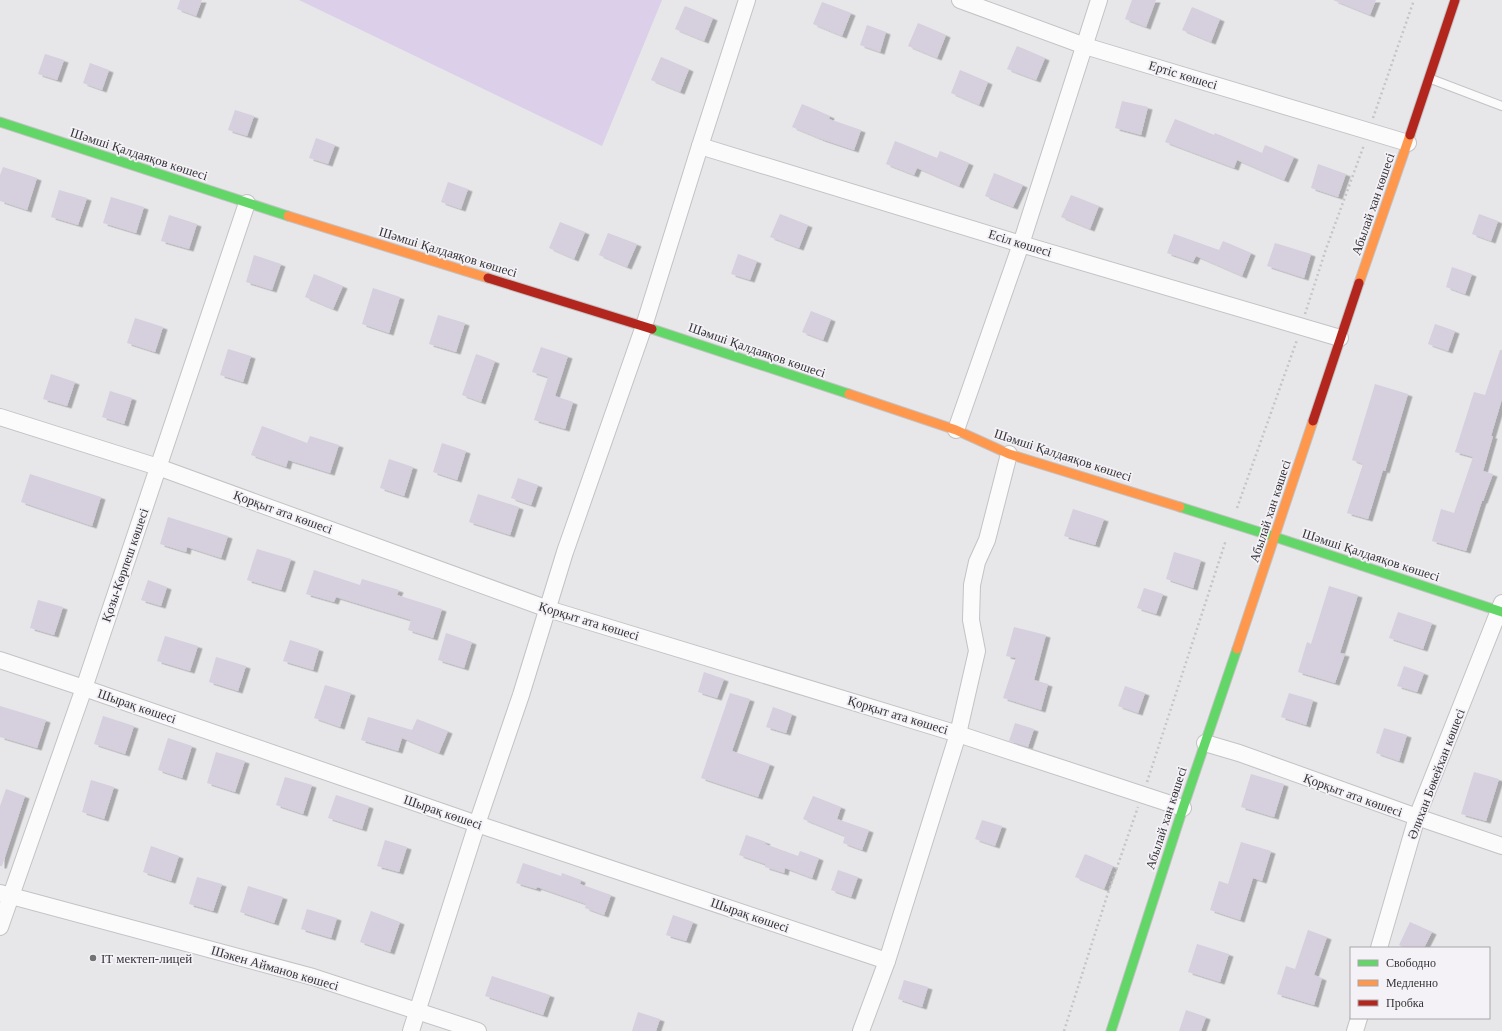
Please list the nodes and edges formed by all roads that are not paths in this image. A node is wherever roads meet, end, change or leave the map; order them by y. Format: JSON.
{"nodes":[{"id":1,"x":747,"y":0,"type":"edge"},
{"id":2,"x":960,"y":0,"type":"edge"},
{"id":3,"x":1099,"y":0,"type":"edge"},
{"id":4,"x":1454,"y":0,"type":"edge"},
{"id":5,"x":1085,"y":46,"type":"junction"},
{"id":6,"x":1430,"y":79,"type":"junction"},
{"id":7,"x":1502,"y":106,"type":"edge"},
{"id":8,"x":0,"y":122,"type":"edge"},
{"id":9,"x":1408,"y":143,"type":"junction"},
{"id":10,"x":700,"y":146,"type":"junction"},
{"id":11,"x":247,"y":203,"type":"junction"},
{"id":12,"x":1021,"y":244,"type":"junction"},
{"id":13,"x":644,"y":326,"type":"junction"},
{"id":14,"x":1340,"y":338,"type":"junction"},
{"id":15,"x":0,"y":417,"type":"edge"},
{"id":16,"x":956,"y":430,"type":"junction"},
{"id":17,"x":1009,"y":454,"type":"junction"},
{"id":18,"x":158,"y":467,"type":"junction"},
{"id":19,"x":1275,"y":537,"type":"junction"},
{"id":20,"x":548,"y":609,"type":"junction"},
{"id":21,"x":1501,"y":609,"type":"edge"},
{"id":22,"x":0,"y":660,"type":"edge"},
{"id":23,"x":84,"y":688,"type":"junction"},
{"id":24,"x":958,"y":734,"type":"junction"},
{"id":25,"x":1205,"y":743,"type":"junction"},
{"id":26,"x":1183,"y":808,"type":"junction"},
{"id":27,"x":1417,"y":817,"type":"junction"},
{"id":28,"x":477,"y":824,"type":"junction"},
{"id":29,"x":1502,"y":846,"type":"edge"},
{"id":30,"x":5,"y":895,"type":"edge"},
{"id":31,"x":0,"y":927,"type":"edge"},
{"id":32,"x":1379,"y":947,"type":"edge"},
{"id":33,"x":887,"y":961,"type":"junction"},
{"id":34,"x":417,"y":1012,"type":"junction"},
{"id":35,"x":1359,"y":1019,"type":"edge"},
{"id":36,"x":411,"y":1031,"type":"edge"},
{"id":37,"x":478,"y":1031,"type":"edge"},
{"id":38,"x":861,"y":1031,"type":"edge"},
{"id":39,"x":1111,"y":1031,"type":"edge"},
{"id":40,"x":1355,"y":1031,"type":"edge"}],
"edges":[{"from":1,"to":10,"type":"street"},
{"from":2,"to":5,"type":"street","name":"Ертіс көшесі"},
{"from":3,"to":5,"type":"street"},
{"from":4,"to":6,"type":"street","name":"Абылай хан көшесі"},
{"from":5,"to":9,"type":"street","name":"Ертіс көшесі"},
{"from":5,"to":12,"type":"street"},
{"from":6,"to":7,"type":"lane"},
{"from":6,"to":9,"type":"street","name":"Абылай хан көшесі"},
{"from":8,"to":11,"type":"street","name":"Шәмші Қалдаяқов көшесі"},
{"from":9,"to":14,"type":"street","name":"Абылай хан көшесі"},
{"from":10,"to":12,"type":"street","name":"Есіл көшесі"},
{"from":10,"to":13,"type":"street"},
{"from":11,"to":13,"type":"street","name":"Шәмші Қалдаяқов көшесі"},
{"from":11,"to":18,"type":"street","name":"Қозы-Көрпеш көшесі"},
{"from":12,"to":14,"type":"street","name":"Есіл көшесі"},
{"from":12,"to":16,"type":"street"},
{"from":13,"to":16,"type":"street","name":"Шәмші Қалдаяқов көшесі"},
{"from":13,"to":20,"type":"street"},
{"from":14,"to":19,"type":"street","name":"Абылай хан көшесі"},
{"from":15,"to":18,"type":"street","name":"Қорқыт ата көшесі"},
{"from":16,"to":17,"type":"street","name":"Шәмші Қалдаяқов көшесі"},
{"from":17,"to":19,"type":"street","name":"Шәмші Қалдаяқов көшесі"},
{"from":17,"to":24,"type":"street"},
{"from":18,"to":20,"type":"street","name":"Қорқыт ата көшесі"},
{"from":18,"to":23,"type":"street","name":"Қозы-Көрпеш көшесі"},
{"from":19,"to":21,"type":"street","name":"Шәмші Қалдаяқов көшесі"},
{"from":19,"to":25,"type":"street","name":"Абылай хан көшесі"},
{"from":20,"to":24,"type":"street","name":"Қорқыт ата көшесі"},
{"from":20,"to":28,"type":"street"},
{"from":21,"to":27,"type":"street","name":"Әлихан Бөкейхан көшесі"},
{"from":22,"to":23,"type":"street","name":"Шырақ көшесі"},
{"from":23,"to":28,"type":"street","name":"Шырақ көшесі"},
{"from":23,"to":30,"type":"street","name":"Қозы-Көрпеш көшесі"},
{"from":24,"to":26,"type":"street","name":"Қорқыт ата көшесі"},
{"from":24,"to":33,"type":"street"},
{"from":25,"to":26,"type":"street","name":"Абылай хан көшесі"},
{"from":25,"to":27,"type":"street","name":"Қорқыт ата көшесі"},
{"from":26,"to":39,"type":"street","name":"Абылай хан көшесі"},
{"from":27,"to":29,"type":"street","name":"Қорқыт ата көшесі"},
{"from":27,"to":32,"type":"street","name":"Әлихан Бөкейхан көшесі"},
{"from":28,"to":33,"type":"street","name":"Шырақ көшесі"},
{"from":28,"to":34,"type":"street"},
{"from":30,"to":31,"type":"street","name":"Қозы-Көрпеш көшесі"},
{"from":30,"to":34,"type":"street","name":"Шәкен Айманов көшесі"},
{"from":33,"to":38,"type":"street"},
{"from":34,"to":36,"type":"street"},
{"from":34,"to":37,"type":"street","name":"Шәкен Айманов көшесі"},
{"from":35,"to":40,"type":"street"}]}
